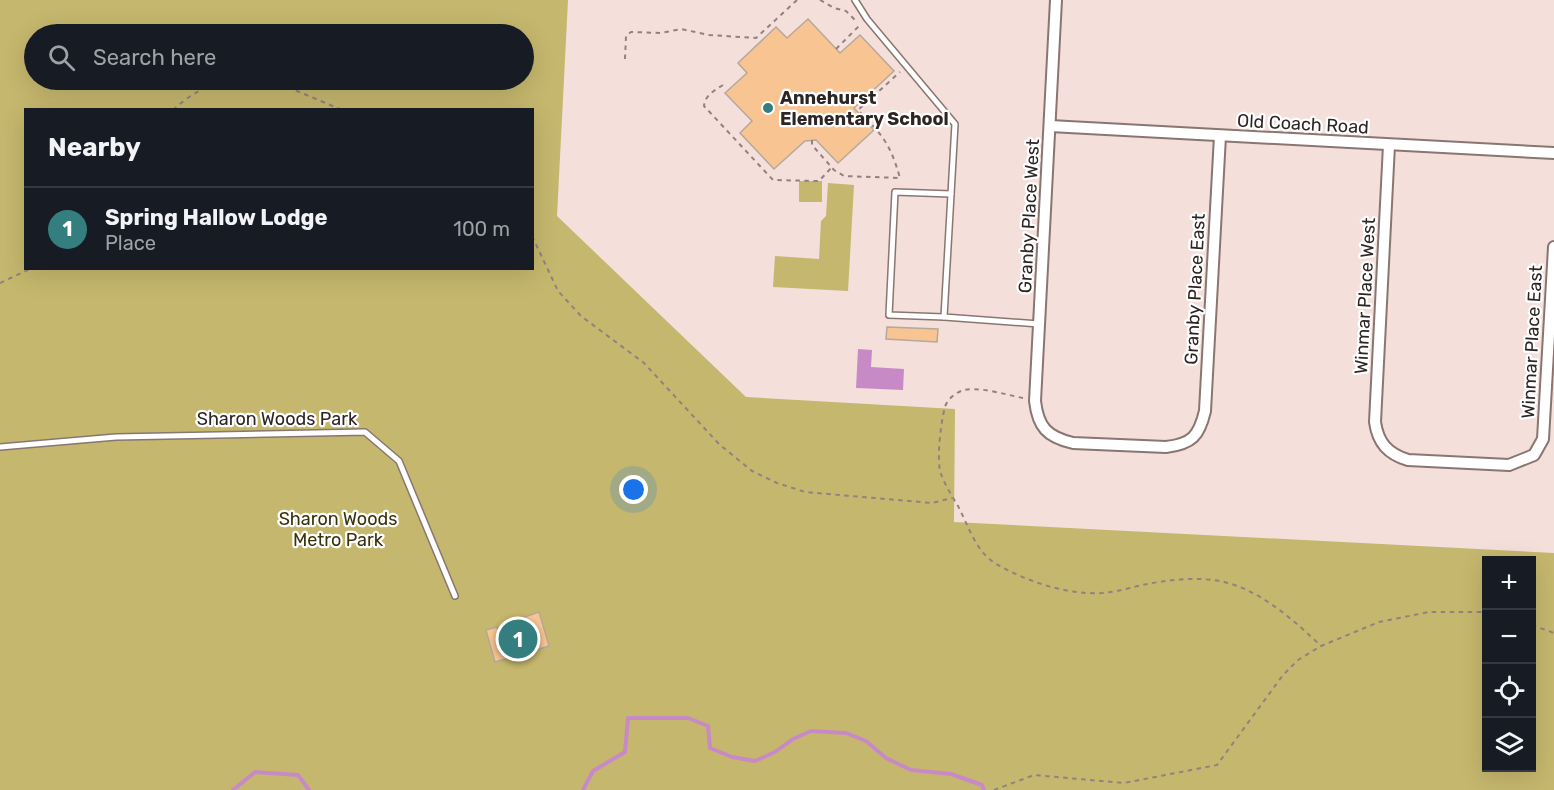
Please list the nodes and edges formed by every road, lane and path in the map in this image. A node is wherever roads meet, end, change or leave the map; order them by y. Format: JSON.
{"nodes":[{"id":1,"x":797,"y":0,"type":"edge"},
{"id":2,"x":820,"y":0,"type":"edge"},
{"id":3,"x":855,"y":0,"type":"edge"},
{"id":4,"x":1056,"y":0,"type":"edge"},
{"id":5,"x":836,"y":49,"type":"dead end"},
{"id":6,"x":625,"y":59,"type":"dead end"},
{"id":7,"x":900,"y":72,"type":"dead end"},
{"id":8,"x":723,"y":85,"type":"dead end"},
{"id":9,"x":201,"y":90,"type":"edge"},
{"id":10,"x":295,"y":90,"type":"edge"},
{"id":11,"x":175,"y":108,"type":"edge"},
{"id":12,"x":337,"y":108,"type":"edge"},
{"id":13,"x":1050,"y":126,"type":"junction"},
{"id":14,"x":1220,"y":136,"type":"junction"},
{"id":15,"x":812,"y":140,"type":"dead end"},
{"id":16,"x":1389,"y":145,"type":"junction"},
{"id":17,"x":1554,"y":153,"type":"edge"},
{"id":18,"x":832,"y":167,"type":"junction"},
{"id":19,"x":951,"y":194,"type":"junction"},
{"id":20,"x":534,"y":240,"type":"edge"},
{"id":21,"x":1554,"y":247,"type":"edge"},
{"id":22,"x":28,"y":270,"type":"edge"},
{"id":23,"x":0,"y":283,"type":"edge"},
{"id":24,"x":944,"y":317,"type":"junction"},
{"id":25,"x":1040,"y":324,"type":"junction"},
{"id":26,"x":1023,"y":398,"type":"dead end"},
{"id":27,"x":1045,"y":431,"type":"joint"},
{"id":28,"x":1543,"y":439,"type":"joint"},
{"id":29,"x":0,"y":447,"type":"edge"},
{"id":30,"x":953,"y":498,"type":"junction"},
{"id":31,"x":455,"y":596,"type":"dead end"},
{"id":32,"x":1482,"y":612,"type":"edge"},
{"id":33,"x":1536,"y":626,"type":"edge"},
{"id":34,"x":1554,"y":633,"type":"edge"},
{"id":35,"x":1321,"y":646,"type":"junction"},
{"id":36,"x":994,"y":790,"type":"edge"}],
"edges":[{"from":1,"to":6,"type":"path"},
{"from":2,"to":5,"type":"path"},
{"from":3,"to":19,"type":"lane"},
{"from":4,"to":13,"type":"street","name":"Granby Place West"},
{"from":7,"to":18,"type":"path"},
{"from":8,"to":18,"type":"path"},
{"from":9,"to":11,"type":"path"},
{"from":10,"to":12,"type":"path"},
{"from":13,"to":14,"type":"street","name":"Old Coach Road"},
{"from":13,"to":25,"type":"street","name":"Granby Place West"},
{"from":14,"to":16,"type":"street","name":"Old Coach Road"},
{"from":14,"to":27,"type":"street","name":"Granby Place East"},
{"from":15,"to":18,"type":"path"},
{"from":16,"to":17,"type":"street","name":"Old Coach Road"},
{"from":16,"to":28,"type":"street","name":"Winmar Place West"},
{"from":19,"to":24,"type":"lane"},
{"from":19,"to":24,"type":"lane"},
{"from":20,"to":30,"type":"path"},
{"from":21,"to":28,"type":"street","name":"Winmar Place East"},
{"from":22,"to":23,"type":"path"},
{"from":24,"to":25,"type":"lane"},
{"from":25,"to":27,"type":"street","name":"Granby Place West"},
{"from":26,"to":30,"type":"path"},
{"from":29,"to":31,"type":"lane","name":"Sharon Woods Park"},
{"from":30,"to":35,"type":"path"},
{"from":32,"to":35,"type":"path"},
{"from":33,"to":34,"type":"path"},
{"from":35,"to":36,"type":"path"}]}
